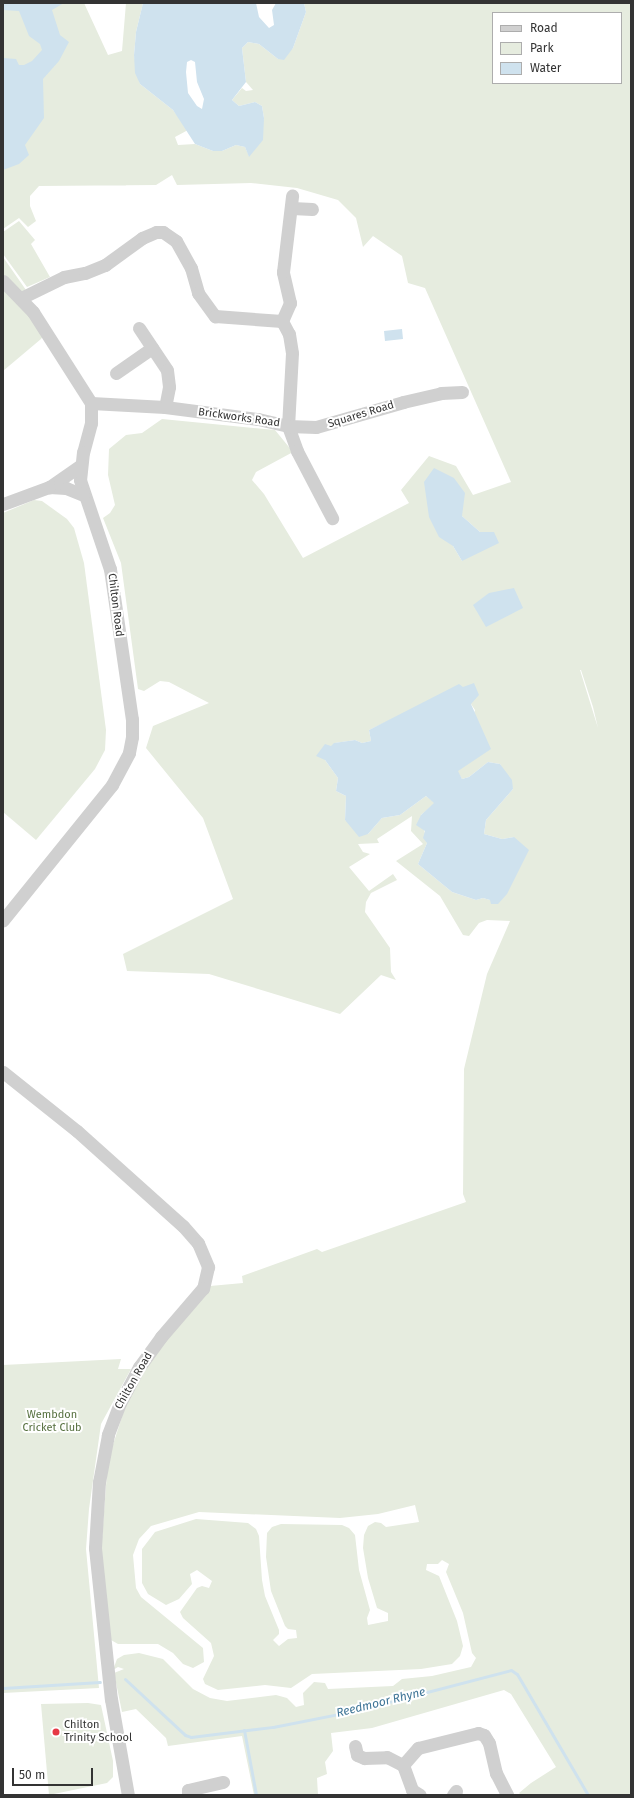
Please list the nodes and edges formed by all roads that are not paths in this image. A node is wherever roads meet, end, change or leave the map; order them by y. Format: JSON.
{"nodes":[{"id":1,"x":312,"y":209,"type":"dead end"},
{"id":2,"x":3,"y":281,"type":"edge"},
{"id":3,"x":21,"y":298,"type":"junction"},
{"id":4,"x":282,"y":321,"type":"junction"},
{"id":5,"x":139,"y":328,"type":"dead end"},
{"id":6,"x":152,"y":348,"type":"junction"},
{"id":7,"x":116,"y":373,"type":"dead end"},
{"id":8,"x":462,"y":392,"type":"dead end"},
{"id":9,"x":91,"y":403,"type":"junction"},
{"id":10,"x":165,"y":407,"type":"junction"},
{"id":11,"x":288,"y":426,"type":"junction"},
{"id":12,"x":81,"y":465,"type":"junction"},
{"id":13,"x":49,"y":487,"type":"junction"},
{"id":14,"x":83,"y":494,"type":"junction"},
{"id":15,"x":3,"y":504,"type":"edge"},
{"id":16,"x":332,"y":518,"type":"dead end"},
{"id":17,"x":3,"y":920,"type":"edge"},
{"id":18,"x":3,"y":1072,"type":"edge"},
{"id":19,"x":355,"y":1746,"type":"dead end"},
{"id":20,"x":403,"y":1765,"type":"junction"},
{"id":21,"x":223,"y":1782,"type":"dead end"},
{"id":22,"x":414,"y":1793,"type":"edge"},
{"id":23,"x":128,"y":1795,"type":"edge"},
{"id":24,"x":188,"y":1795,"type":"edge"},
{"id":25,"x":508,"y":1795,"type":"edge"}],
"edges":[{"from":1,"to":4,"type":"street"},
{"from":2,"to":3,"type":"street"},
{"from":3,"to":4,"type":"street"},
{"from":3,"to":9,"type":"street"},
{"from":4,"to":11,"type":"street","name":"Brickworks Road"},
{"from":5,"to":6,"type":"street"},
{"from":6,"to":7,"type":"street"},
{"from":6,"to":10,"type":"street"},
{"from":8,"to":11,"type":"street","name":"Squares Road"},
{"from":9,"to":10,"type":"street","name":"Brickworks Road"},
{"from":9,"to":12,"type":"street","name":"Chilton Road"},
{"from":10,"to":11,"type":"street","name":"Brickworks Road"},
{"from":11,"to":16,"type":"street"},
{"from":12,"to":13,"type":"street"},
{"from":12,"to":14,"type":"street","name":"Chilton Road"},
{"from":13,"to":14,"type":"street"},
{"from":13,"to":15,"type":"street"},
{"from":14,"to":17,"type":"street","name":"Chilton Road"},
{"from":18,"to":23,"type":"street","name":"Chilton Road"},
{"from":19,"to":20,"type":"street"},
{"from":20,"to":22,"type":"street"},
{"from":20,"to":25,"type":"street"},
{"from":21,"to":24,"type":"street"}]}
